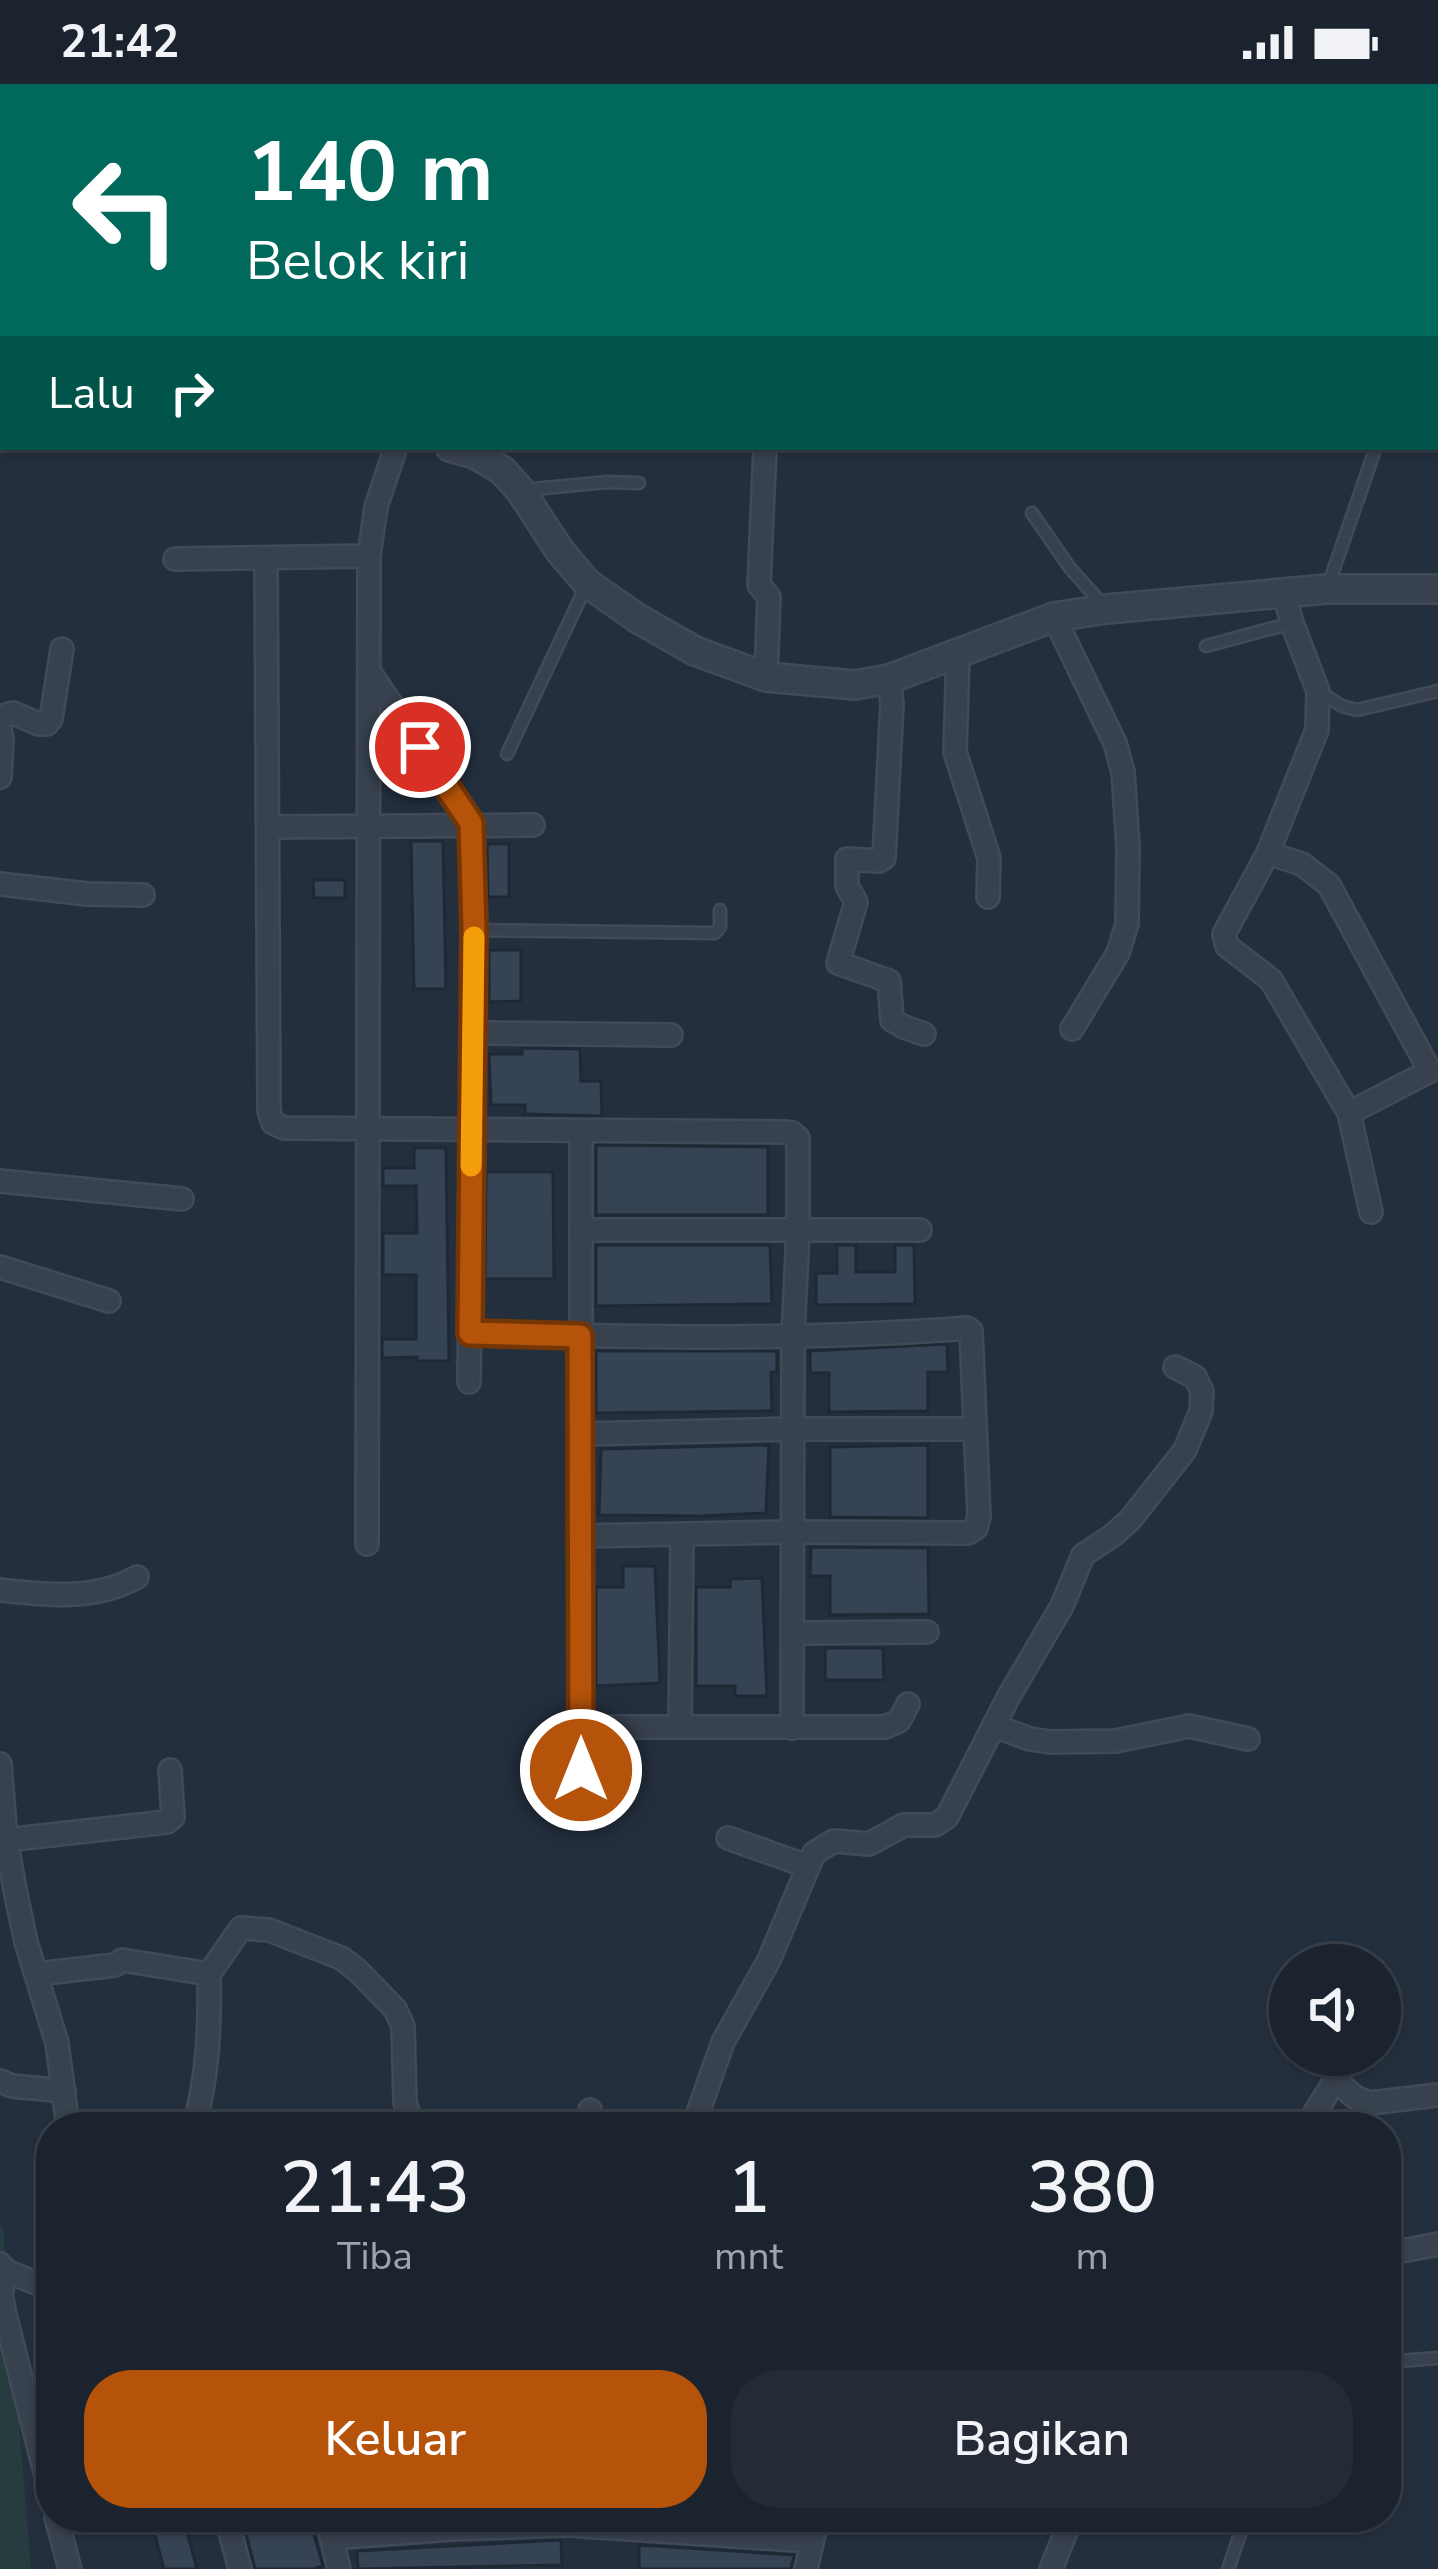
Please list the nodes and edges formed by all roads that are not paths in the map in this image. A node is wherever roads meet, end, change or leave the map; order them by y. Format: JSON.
{"nodes":[{"id":1,"x":395,"y":450,"type":"edge"},
{"id":2,"x":461,"y":450,"type":"edge"},
{"id":3,"x":765,"y":450,"type":"edge"},
{"id":4,"x":1375,"y":450,"type":"edge"},
{"id":5,"x":639,"y":483,"type":"dead end"},
{"id":6,"x":520,"y":490,"type":"junction"},
{"id":7,"x":1032,"y":513,"type":"dead end"},
{"id":8,"x":369,"y":556,"type":"junction"},
{"id":9,"x":175,"y":559,"type":"dead end"},
{"id":10,"x":266,"y":560,"type":"junction"},
{"id":11,"x":587,"y":583,"type":"junction"},
{"id":12,"x":1327,"y":589,"type":"junction"},
{"id":13,"x":1438,"y":589,"type":"edge"},
{"id":14,"x":1284,"y":592,"type":"junction"},
{"id":15,"x":1107,"y":609,"type":"junction"},
{"id":16,"x":1054,"y":617,"type":"junction"},
{"id":17,"x":1292,"y":623,"type":"junction"},
{"id":18,"x":1205,"y":646,"type":"dead end"},
{"id":19,"x":62,"y":649,"type":"dead end"},
{"id":20,"x":958,"y":653,"type":"junction"},
{"id":21,"x":369,"y":670,"type":"junction"},
{"id":22,"x":766,"y":677,"type":"junction"},
{"id":23,"x":889,"y":679,"type":"junction"},
{"id":24,"x":1318,"y":691,"type":"junction"},
{"id":25,"x":1438,"y":691,"type":"edge"},
{"id":26,"x":0,"y":717,"type":"edge"},
{"id":27,"x":0,"y":731,"type":"edge"},
{"id":28,"x":507,"y":754,"type":"dead end"},
{"id":29,"x":0,"y":777,"type":"edge"},
{"id":30,"x":471,"y":823,"type":"junction"},
{"id":31,"x":370,"y":824,"type":"junction"},
{"id":32,"x":533,"y":824,"type":"dead end"},
{"id":33,"x":269,"y":826,"type":"junction"},
{"id":34,"x":1268,"y":854,"type":"junction"},
{"id":35,"x":0,"y":884,"type":"edge"},
{"id":36,"x":143,"y":895,"type":"dead end"},
{"id":37,"x":988,"y":897,"type":"dead end"},
{"id":38,"x":719,"y":910,"type":"dead end"},
{"id":39,"x":474,"y":930,"type":"junction"},
{"id":40,"x":1072,"y":1029,"type":"dead end"},
{"id":41,"x":472,"y":1033,"type":"junction"},
{"id":42,"x":923,"y":1034,"type":"dead end"},
{"id":43,"x":671,"y":1035,"type":"dead end"},
{"id":44,"x":1349,"y":1114,"type":"junction"},
{"id":45,"x":367,"y":1128,"type":"junction"},
{"id":46,"x":471,"y":1129,"type":"junction"},
{"id":47,"x":581,"y":1131,"type":"junction"},
{"id":48,"x":0,"y":1181,"type":"edge"},
{"id":49,"x":182,"y":1199,"type":"dead end"},
{"id":50,"x":1371,"y":1212,"type":"dead end"},
{"id":51,"x":582,"y":1230,"type":"junction"},
{"id":52,"x":920,"y":1230,"type":"dead end"},
{"id":53,"x":798,"y":1231,"type":"junction"},
{"id":54,"x":0,"y":1267,"type":"edge"},
{"id":55,"x":109,"y":1301,"type":"dead end"},
{"id":56,"x":470,"y":1333,"type":"junction"},
{"id":57,"x":793,"y":1335,"type":"junction"},
{"id":58,"x":580,"y":1336,"type":"junction"},
{"id":59,"x":1175,"y":1367,"type":"dead end"},
{"id":60,"x":469,"y":1382,"type":"dead end"},
{"id":61,"x":792,"y":1429,"type":"junction"},
{"id":62,"x":975,"y":1430,"type":"junction"},
{"id":63,"x":581,"y":1434,"type":"junction"},
{"id":64,"x":791,"y":1532,"type":"junction"},
{"id":65,"x":682,"y":1535,"type":"junction"},
{"id":66,"x":579,"y":1536,"type":"junction"},
{"id":67,"x":367,"y":1544,"type":"dead end"},
{"id":68,"x":137,"y":1577,"type":"dead end"},
{"id":69,"x":0,"y":1590,"type":"edge"},
{"id":70,"x":927,"y":1632,"type":"dead end"},
{"id":71,"x":794,"y":1633,"type":"junction"},
{"id":72,"x":908,"y":1704,"type":"dead end"},
{"id":73,"x":995,"y":1726,"type":"junction"},
{"id":74,"x":581,"y":1727,"type":"junction"},
{"id":75,"x":680,"y":1727,"type":"junction"},
{"id":76,"x":792,"y":1728,"type":"junction"},
{"id":77,"x":1247,"y":1739,"type":"dead end"},
{"id":78,"x":0,"y":1764,"type":"edge"},
{"id":79,"x":170,"y":1770,"type":"dead end"},
{"id":80,"x":580,"y":1784,"type":"dead end"},
{"id":81,"x":728,"y":1838,"type":"dead end"},
{"id":82,"x":6,"y":1840,"type":"junction"},
{"id":83,"x":807,"y":1866,"type":"junction"},
{"id":84,"x":37,"y":1974,"type":"junction"},
{"id":85,"x":209,"y":1974,"type":"junction"},
{"id":86,"x":1338,"y":2076,"type":"edge"},
{"id":87,"x":1336,"y":2080,"type":"junction"},
{"id":88,"x":0,"y":2081,"type":"edge"},
{"id":89,"x":64,"y":2091,"type":"junction"},
{"id":90,"x":1438,"y":2095,"type":"edge"},
{"id":91,"x":66,"y":2112,"type":"edge"},
{"id":92,"x":197,"y":2112,"type":"edge"},
{"id":93,"x":408,"y":2112,"type":"edge"},
{"id":94,"x":698,"y":2112,"type":"edge"},
{"id":95,"x":1316,"y":2112,"type":"edge"},
{"id":96,"x":1438,"y":2244,"type":"edge"},
{"id":97,"x":1401,"y":2251,"type":"edge"},
{"id":98,"x":2,"y":2268,"type":"edge"},
{"id":99,"x":36,"y":2283,"type":"edge"},
{"id":100,"x":1438,"y":2358,"type":"edge"},
{"id":101,"x":1401,"y":2361,"type":"edge"},
{"id":102,"x":36,"y":2437,"type":"edge"},
{"id":103,"x":60,"y":2532,"type":"edge"},
{"id":104,"x":230,"y":2532,"type":"edge"},
{"id":105,"x":330,"y":2532,"type":"edge"},
{"id":106,"x":674,"y":2532,"type":"edge"},
{"id":107,"x":814,"y":2532,"type":"edge"},
{"id":108,"x":1066,"y":2532,"type":"edge"},
{"id":109,"x":1241,"y":2532,"type":"edge"},
{"id":110,"x":811,"y":2541,"type":"junction"},
{"id":111,"x":70,"y":2569,"type":"edge"},
{"id":112,"x":240,"y":2569,"type":"edge"},
{"id":113,"x":339,"y":2569,"type":"edge"},
{"id":114,"x":806,"y":2569,"type":"edge"},
{"id":115,"x":1051,"y":2569,"type":"edge"},
{"id":116,"x":1228,"y":2569,"type":"edge"}],
"edges":[{"from":1,"to":8,"type":"street"},
{"from":2,"to":6,"type":"street"},
{"from":3,"to":22,"type":"street"},
{"from":4,"to":12,"type":"lane"},
{"from":5,"to":6,"type":"lane"},
{"from":6,"to":11,"type":"street"},
{"from":7,"to":15,"type":"lane"},
{"from":8,"to":10,"type":"street"},
{"from":8,"to":21,"type":"street"},
{"from":9,"to":10,"type":"street"},
{"from":10,"to":33,"type":"street"},
{"from":11,"to":22,"type":"street"},
{"from":11,"to":28,"type":"lane"},
{"from":12,"to":13,"type":"street"},
{"from":12,"to":14,"type":"street"},
{"from":14,"to":15,"type":"street"},
{"from":14,"to":17,"type":"street"},
{"from":15,"to":16,"type":"street"},
{"from":16,"to":20,"type":"street"},
{"from":16,"to":40,"type":"street"},
{"from":17,"to":18,"type":"lane"},
{"from":17,"to":24,"type":"street"},
{"from":19,"to":26,"type":"street"},
{"from":20,"to":23,"type":"street"},
{"from":20,"to":37,"type":"street"},
{"from":21,"to":30,"type":"street"},
{"from":21,"to":31,"type":"street"},
{"from":22,"to":23,"type":"street"},
{"from":23,"to":42,"type":"street"},
{"from":24,"to":25,"type":"lane"},
{"from":24,"to":34,"type":"street"},
{"from":27,"to":29,"type":"street"},
{"from":30,"to":31,"type":"street"},
{"from":30,"to":32,"type":"street"},
{"from":30,"to":39,"type":"street"},
{"from":31,"to":33,"type":"street"},
{"from":31,"to":45,"type":"street"},
{"from":33,"to":45,"type":"street"},
{"from":34,"to":44,"type":"street"},
{"from":34,"to":44,"type":"street"},
{"from":35,"to":36,"type":"street"},
{"from":38,"to":39,"type":"lane"},
{"from":39,"to":41,"type":"street"},
{"from":41,"to":43,"type":"street"},
{"from":41,"to":46,"type":"street"},
{"from":44,"to":50,"type":"street"},
{"from":45,"to":46,"type":"street"},
{"from":45,"to":67,"type":"street"},
{"from":46,"to":47,"type":"street"},
{"from":46,"to":56,"type":"street"},
{"from":47,"to":51,"type":"street"},
{"from":47,"to":53,"type":"street"},
{"from":48,"to":49,"type":"street"},
{"from":51,"to":53,"type":"street"},
{"from":51,"to":58,"type":"street"},
{"from":52,"to":53,"type":"street"},
{"from":53,"to":57,"type":"street"},
{"from":54,"to":55,"type":"street"},
{"from":56,"to":58,"type":"street"},
{"from":56,"to":60,"type":"street"},
{"from":57,"to":58,"type":"street"},
{"from":57,"to":61,"type":"street"},
{"from":57,"to":62,"type":"street"},
{"from":58,"to":63,"type":"street"},
{"from":59,"to":73,"type":"street"},
{"from":61,"to":62,"type":"street"},
{"from":61,"to":63,"type":"street"},
{"from":61,"to":64,"type":"street"},
{"from":62,"to":64,"type":"street"},
{"from":63,"to":66,"type":"street"},
{"from":64,"to":65,"type":"street"},
{"from":64,"to":71,"type":"street"},
{"from":65,"to":66,"type":"street"},
{"from":65,"to":75,"type":"street"},
{"from":66,"to":74,"type":"street"},
{"from":68,"to":69,"type":"street"},
{"from":70,"to":71,"type":"street"},
{"from":71,"to":76,"type":"street"},
{"from":72,"to":76,"type":"street"},
{"from":73,"to":77,"type":"street"},
{"from":73,"to":83,"type":"street"},
{"from":74,"to":75,"type":"street"},
{"from":74,"to":80,"type":"lane"},
{"from":75,"to":76,"type":"street"},
{"from":78,"to":82,"type":"street"},
{"from":79,"to":82,"type":"street"},
{"from":81,"to":83,"type":"street"},
{"from":82,"to":84,"type":"street"},
{"from":83,"to":94,"type":"street"},
{"from":84,"to":85,"type":"street"},
{"from":84,"to":89,"type":"street"},
{"from":85,"to":92,"type":"street"},
{"from":85,"to":93,"type":"street"},
{"from":86,"to":87,"type":"street"},
{"from":87,"to":90,"type":"street"},
{"from":87,"to":95,"type":"street"},
{"from":88,"to":89,"type":"street"},
{"from":89,"to":91,"type":"street"},
{"from":96,"to":97,"type":"street"},
{"from":98,"to":99,"type":"street"},
{"from":98,"to":102,"type":"street"},
{"from":100,"to":101,"type":"lane"},
{"from":103,"to":111,"type":"street"},
{"from":104,"to":112,"type":"street"},
{"from":105,"to":113,"type":"street"},
{"from":106,"to":110,"type":"street"},
{"from":107,"to":110,"type":"street"},
{"from":108,"to":115,"type":"street"},
{"from":109,"to":116,"type":"lane"},
{"from":110,"to":114,"type":"street"}]}
